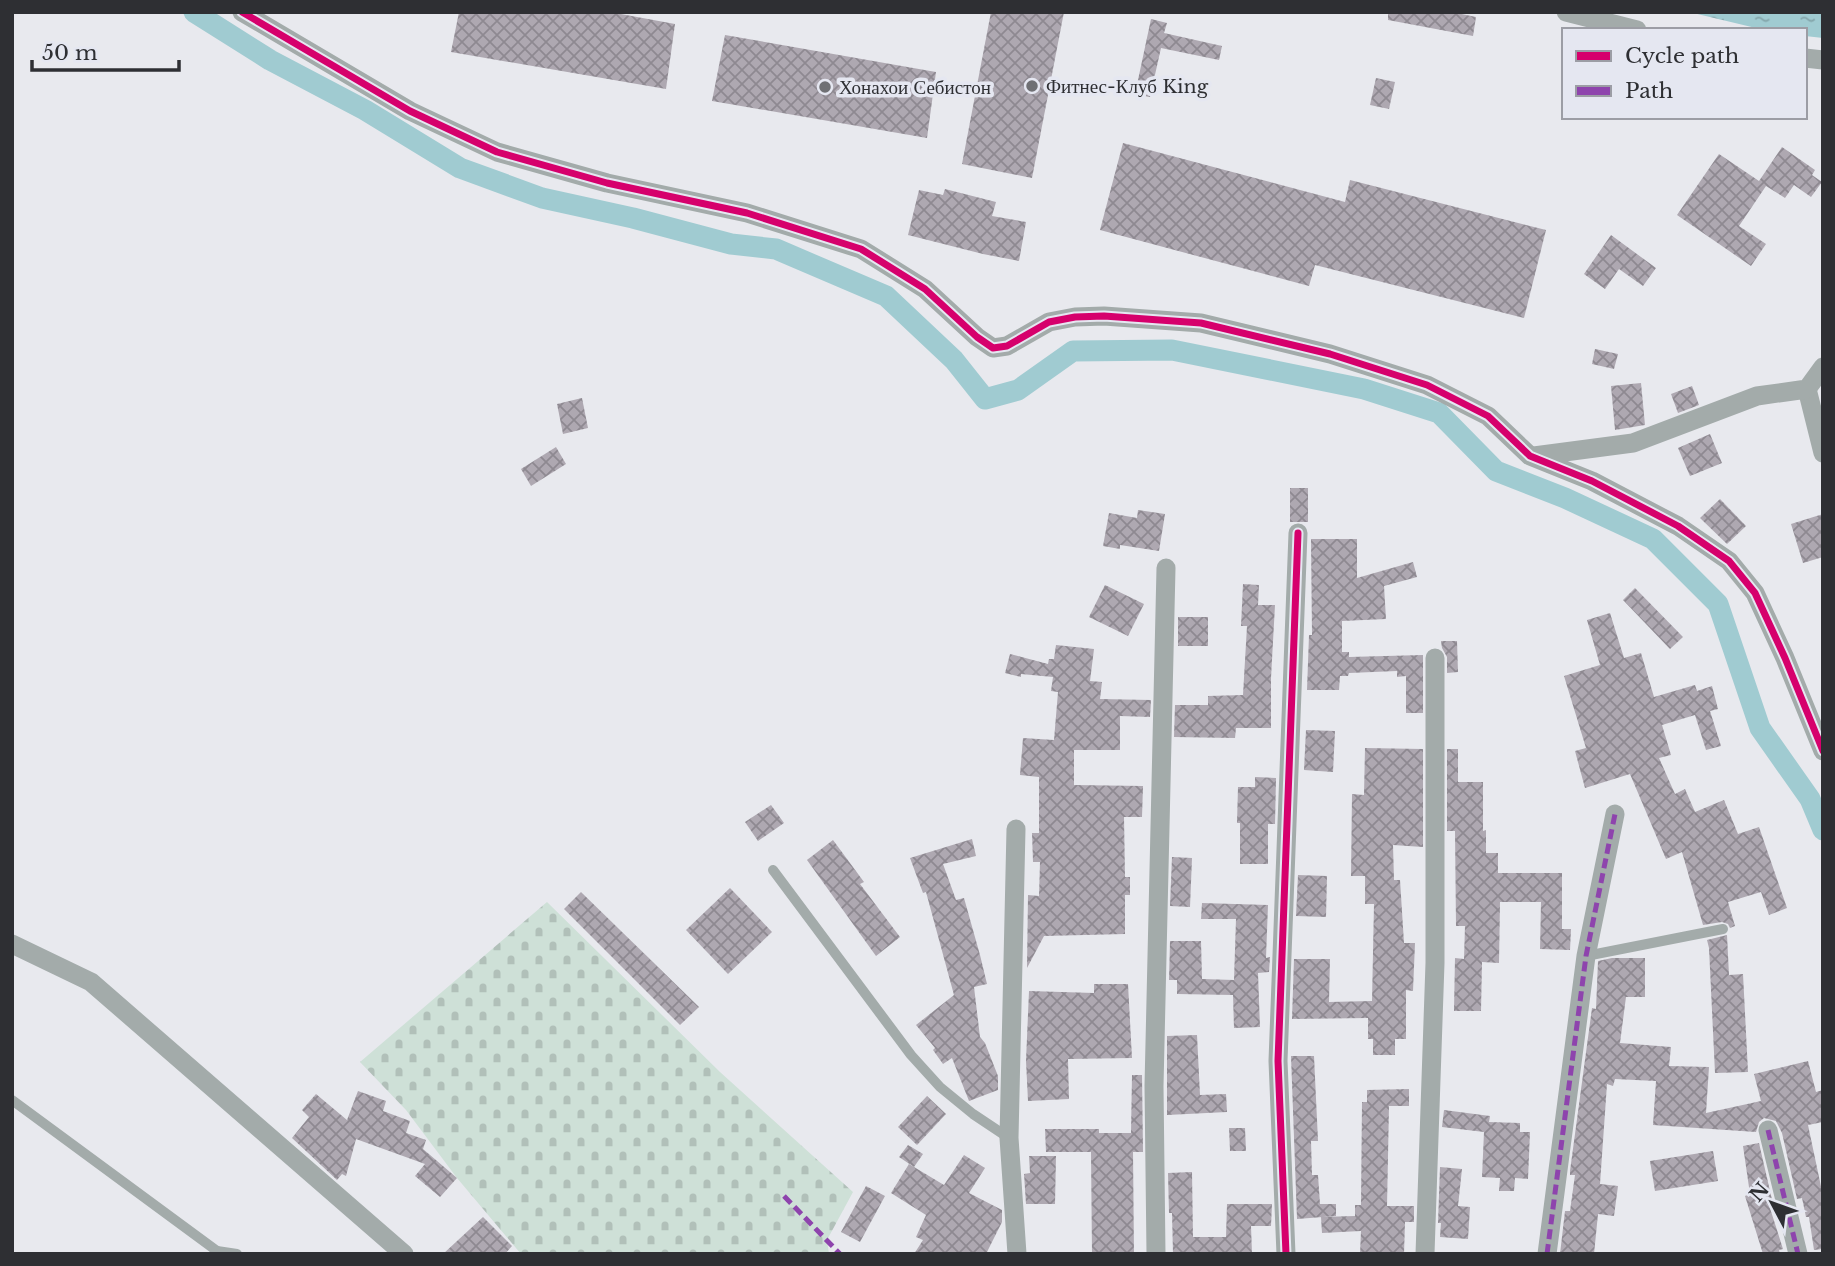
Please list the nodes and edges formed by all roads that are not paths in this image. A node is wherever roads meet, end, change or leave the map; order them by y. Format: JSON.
{"nodes":[{"id":1,"x":242,"y":12,"type":"edge"},
{"id":2,"x":1566,"y":12,"type":"edge"},
{"id":3,"x":1629,"y":28,"type":"edge"},
{"id":4,"x":1823,"y":367,"type":"edge"},
{"id":5,"x":1807,"y":389,"type":"junction"},
{"id":6,"x":1823,"y":453,"type":"edge"},
{"id":7,"x":1530,"y":456,"type":"junction"},
{"id":8,"x":1298,"y":533,"type":"dead end"},
{"id":9,"x":1166,"y":568,"type":"dead end"},
{"id":10,"x":1434,"y":658,"type":"dead end"},
{"id":11,"x":1823,"y":751,"type":"edge"},
{"id":12,"x":1615,"y":814,"type":"dead end"},
{"id":13,"x":1016,"y":830,"type":"dead end"},
{"id":14,"x":773,"y":870,"type":"dead end"},
{"id":15,"x":1723,"y":929,"type":"dead end"},
{"id":16,"x":12,"y":944,"type":"edge"},
{"id":17,"x":1586,"y":956,"type":"junction"},
{"id":18,"x":12,"y":1100,"type":"edge"},
{"id":19,"x":1768,"y":1130,"type":"dead end"},
{"id":20,"x":1009,"y":1138,"type":"junction"},
{"id":21,"x":216,"y":1252,"type":"edge"},
{"id":22,"x":237,"y":1254,"type":"edge"},
{"id":23,"x":404,"y":1254,"type":"edge"},
{"id":24,"x":1017,"y":1254,"type":"edge"},
{"id":25,"x":1156,"y":1254,"type":"edge"},
{"id":26,"x":1286,"y":1254,"type":"edge"},
{"id":27,"x":1425,"y":1254,"type":"edge"},
{"id":28,"x":1547,"y":1254,"type":"edge"},
{"id":29,"x":1798,"y":1254,"type":"edge"}],
"edges":[{"from":1,"to":7,"type":"street"},
{"from":2,"to":3,"type":"street"},
{"from":4,"to":5,"type":"street"},
{"from":5,"to":6,"type":"street"},
{"from":5,"to":7,"type":"street"},
{"from":7,"to":11,"type":"street"},
{"from":8,"to":26,"type":"street"},
{"from":9,"to":25,"type":"street"},
{"from":10,"to":27,"type":"street"},
{"from":12,"to":17,"type":"street"},
{"from":13,"to":20,"type":"street"},
{"from":14,"to":20,"type":"lane"},
{"from":15,"to":17,"type":"lane"},
{"from":16,"to":23,"type":"street"},
{"from":17,"to":28,"type":"street"},
{"from":18,"to":21,"type":"lane"},
{"from":19,"to":29,"type":"street"},
{"from":20,"to":24,"type":"street"},
{"from":21,"to":22,"type":"lane"}]}
